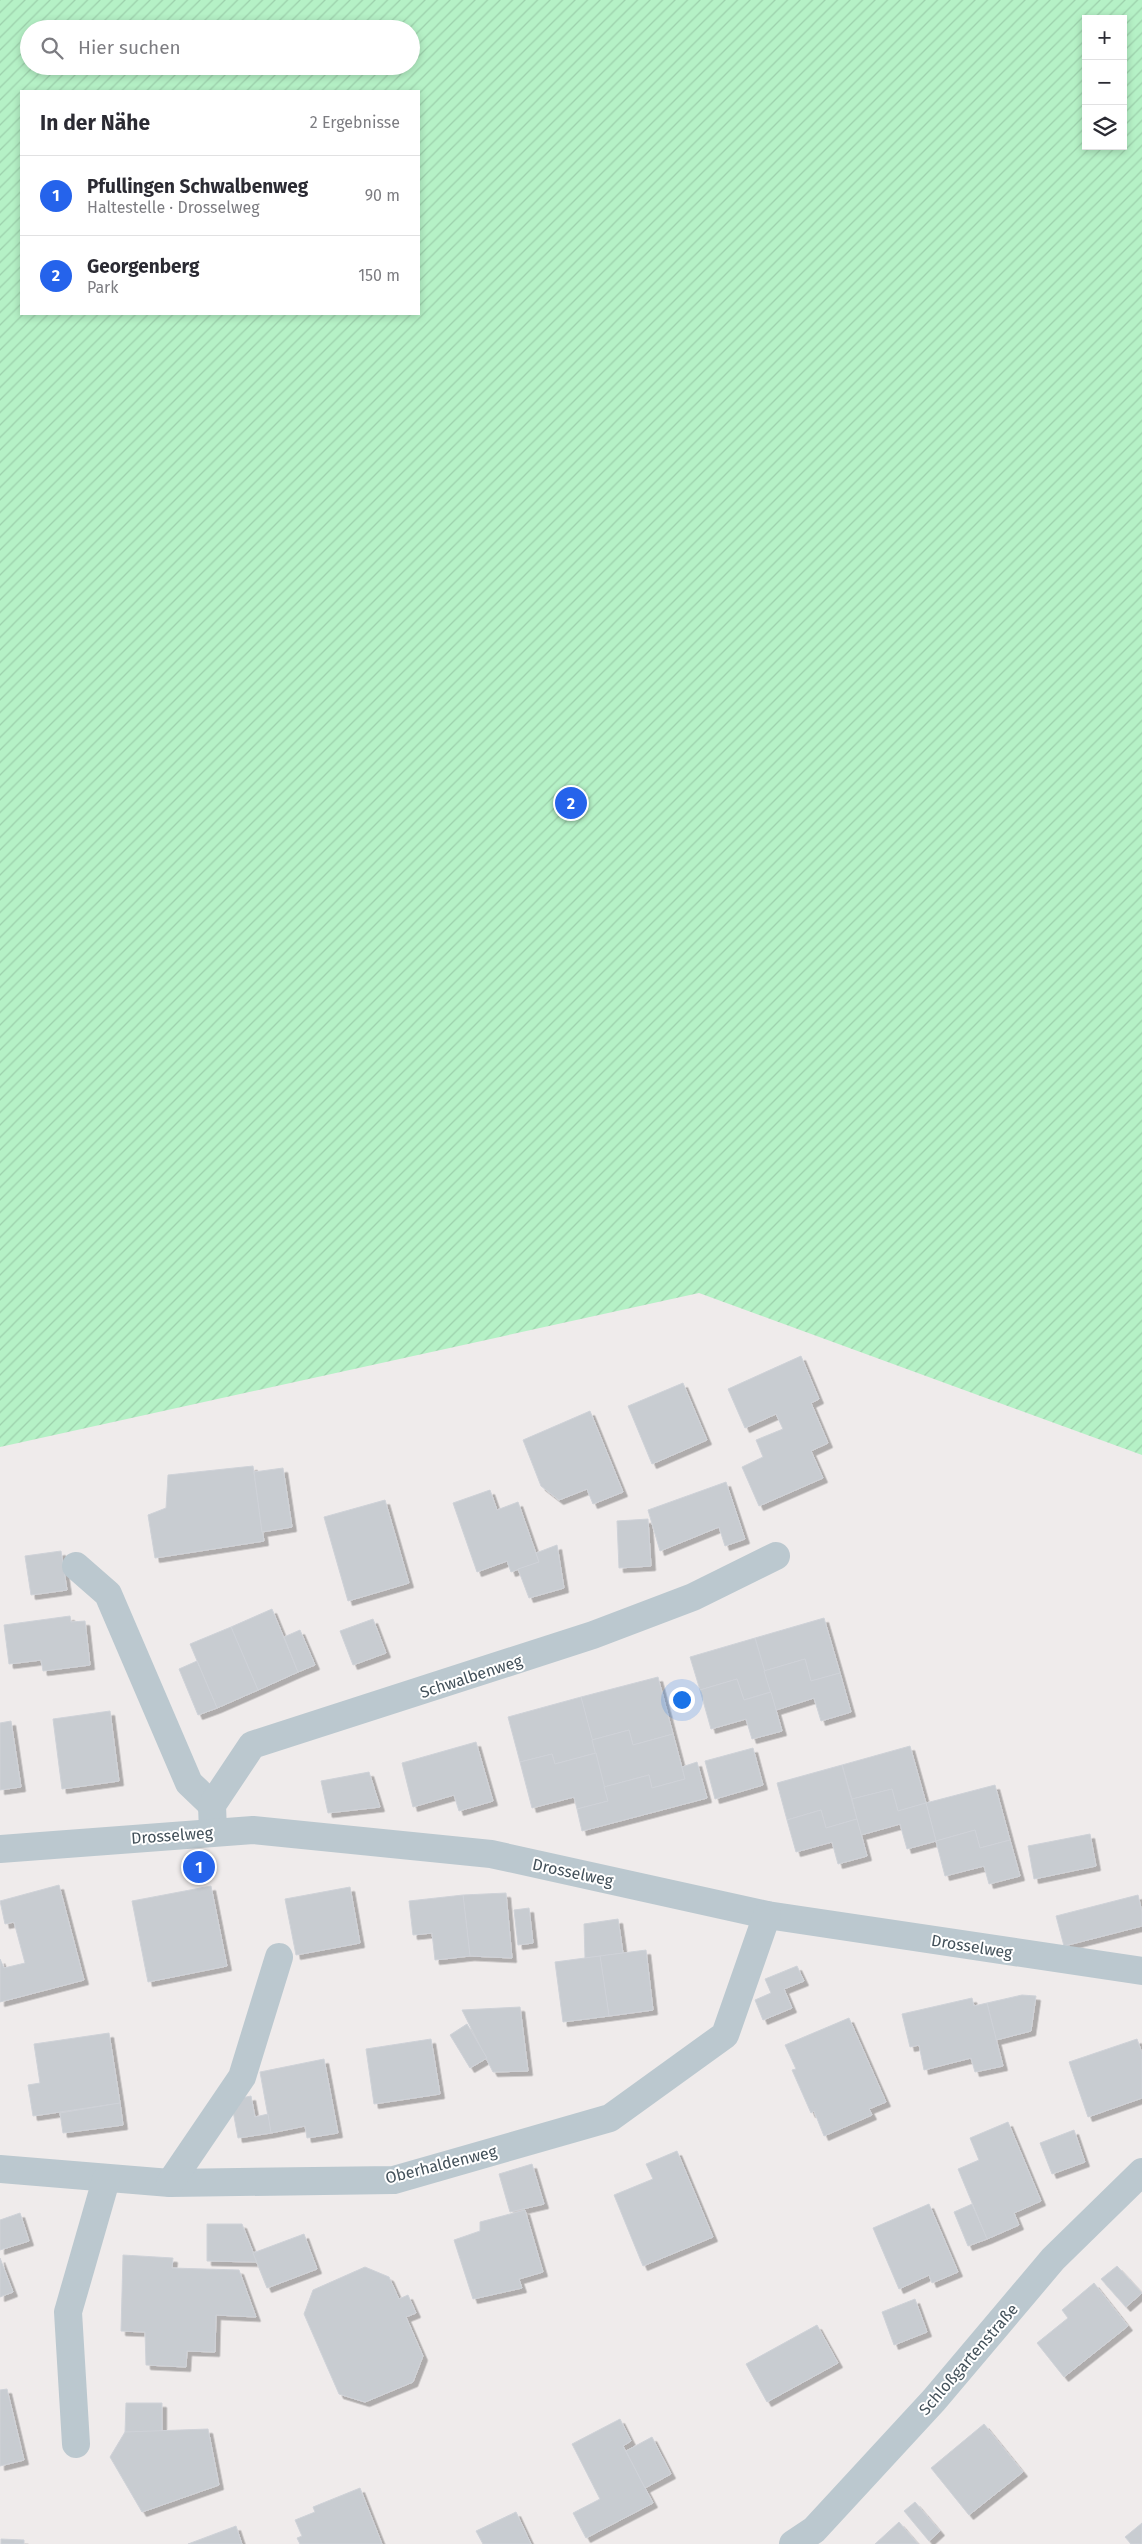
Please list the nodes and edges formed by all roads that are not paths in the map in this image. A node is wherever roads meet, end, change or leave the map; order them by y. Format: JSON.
{"nodes":[{"id":1,"x":776,"y":1556,"type":"dead end"},
{"id":2,"x":76,"y":1566,"type":"dead end"},
{"id":3,"x":212,"y":1805,"type":"junction"},
{"id":4,"x":213,"y":1832,"type":"junction"},
{"id":5,"x":0,"y":1848,"type":"edge"},
{"id":6,"x":767,"y":1915,"type":"junction"},
{"id":7,"x":279,"y":1957,"type":"dead end"},
{"id":8,"x":1142,"y":1971,"type":"edge"},
{"id":9,"x":0,"y":2170,"type":"edge"},
{"id":10,"x":1142,"y":2172,"type":"edge"},
{"id":11,"x":106,"y":2180,"type":"junction"},
{"id":12,"x":170,"y":2184,"type":"junction"},
{"id":13,"x":76,"y":2444,"type":"dead end"},
{"id":14,"x":793,"y":2544,"type":"edge"}],
"edges":[{"from":1,"to":3,"type":"street","name":"Schwalbenweg"},
{"from":2,"to":3,"type":"street"},
{"from":3,"to":4,"type":"street"},
{"from":4,"to":5,"type":"street","name":"Drosselweg"},
{"from":4,"to":6,"type":"street","name":"Drosselweg"},
{"from":6,"to":8,"type":"street","name":"Drosselweg"},
{"from":6,"to":12,"type":"street","name":"Oberhaldenweg"},
{"from":7,"to":12,"type":"street"},
{"from":9,"to":11,"type":"street","name":"Oberhaldenweg"},
{"from":10,"to":14,"type":"street","name":"Schloßgartenstraße"},
{"from":11,"to":12,"type":"street","name":"Oberhaldenweg"},
{"from":11,"to":13,"type":"street"}]}
